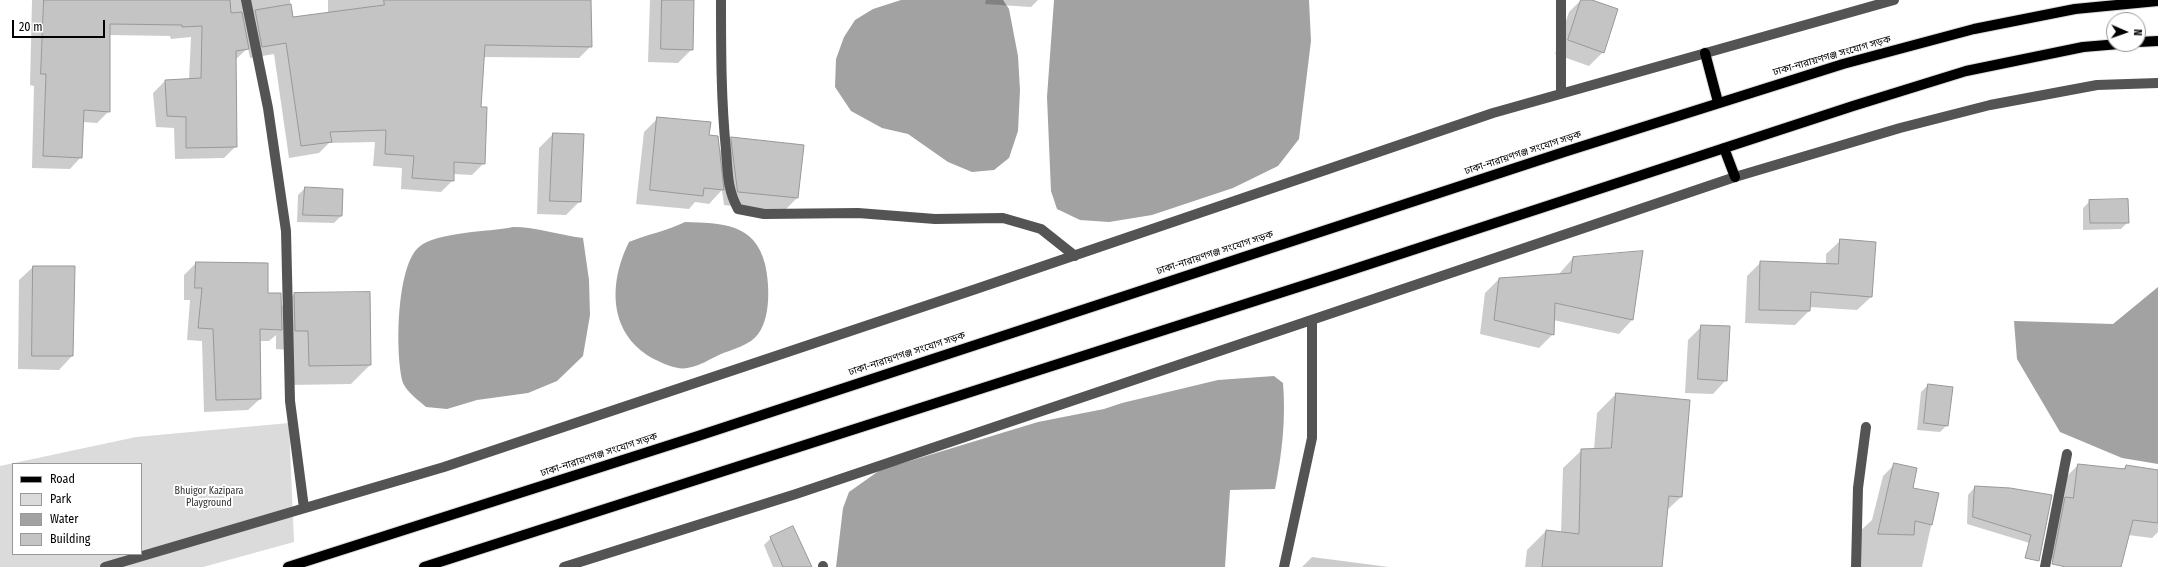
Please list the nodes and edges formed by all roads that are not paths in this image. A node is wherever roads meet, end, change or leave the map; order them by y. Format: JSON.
{"nodes":[{"id":1,"x":246,"y":0,"type":"edge"},
{"id":2,"x":721,"y":0,"type":"edge"},
{"id":3,"x":1561,"y":0,"type":"edge"},
{"id":4,"x":1894,"y":0,"type":"edge"},
{"id":5,"x":2158,"y":1,"type":"edge"},
{"id":6,"x":1864,"y":4,"type":"edge"},
{"id":7,"x":2158,"y":41,"type":"edge"},
{"id":8,"x":2146,"y":42,"type":"edge"},
{"id":9,"x":2106,"y":45,"type":"edge"},
{"id":10,"x":1706,"y":53,"type":"junction"},
{"id":11,"x":2158,"y":83,"type":"edge"},
{"id":12,"x":1562,"y":94,"type":"junction"},
{"id":13,"x":1718,"y":102,"type":"junction"},
{"id":14,"x":1724,"y":148,"type":"junction"},
{"id":15,"x":1735,"y":177,"type":"junction"},
{"id":16,"x":1074,"y":256,"type":"junction"},
{"id":17,"x":1312,"y":322,"type":"junction"},
{"id":18,"x":1866,"y":427,"type":"dead end"},
{"id":19,"x":2067,"y":454,"type":"dead end"},
{"id":20,"x":304,"y":508,"type":"junction"},
{"id":21,"x":105,"y":567,"type":"edge"},
{"id":22,"x":288,"y":567,"type":"edge"},
{"id":23,"x":424,"y":567,"type":"edge"},
{"id":24,"x":564,"y":567,"type":"edge"},
{"id":25,"x":1284,"y":567,"type":"edge"},
{"id":26,"x":1856,"y":567,"type":"edge"},
{"id":27,"x":2045,"y":567,"type":"edge"}],
"edges":[{"from":1,"to":20,"type":"street"},
{"from":2,"to":16,"type":"street"},
{"from":3,"to":12,"type":"street"},
{"from":4,"to":6,"type":"street"},
{"from":5,"to":13,"type":"main road","name":"ঢাকা-নারায়ণগঞ্জ সংযোগ সড়ক"},
{"from":6,"to":10,"type":"street"},
{"from":7,"to":8,"type":"main road"},
{"from":9,"to":14,"type":"main road"},
{"from":10,"to":12,"type":"street"},
{"from":10,"to":13,"type":"main road"},
{"from":11,"to":15,"type":"street"},
{"from":12,"to":16,"type":"street"},
{"from":13,"to":22,"type":"main road","name":"ঢাকা-নারায়ণগঞ্জ সংযোগ সড়ক"},
{"from":14,"to":15,"type":"main road"},
{"from":14,"to":23,"type":"main road"},
{"from":15,"to":17,"type":"street"},
{"from":16,"to":20,"type":"street"},
{"from":17,"to":24,"type":"street"},
{"from":17,"to":25,"type":"street"},
{"from":18,"to":26,"type":"street"},
{"from":19,"to":27,"type":"street"},
{"from":20,"to":21,"type":"street"}]}
